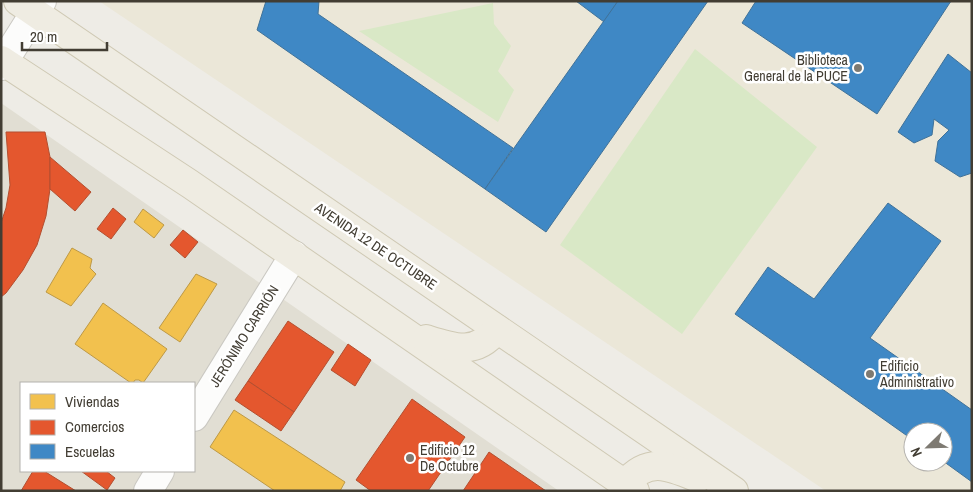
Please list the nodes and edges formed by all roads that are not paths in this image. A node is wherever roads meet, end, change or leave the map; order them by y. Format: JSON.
{"nodes":[{"id":1,"x":32,"y":5,"type":"edge"},
{"id":2,"x":2,"y":63,"type":"edge"},
{"id":3,"x":294,"y":255,"type":"junction"},
{"id":4,"x":497,"y":329,"type":"junction"},
{"id":5,"x":404,"y":332,"type":"junction"},
{"id":6,"x":195,"y":415,"type":"edge"},
{"id":7,"x":159,"y":472,"type":"edge"},
{"id":8,"x":627,"y":488,"type":"edge"},
{"id":9,"x":148,"y":491,"type":"edge"},
{"id":10,"x":729,"y":491,"type":"edge"},
{"id":11,"x":734,"y":491,"type":"edge"}],
"edges":[{"from":1,"to":2,"type":"street"},
{"from":1,"to":4,"type":"main road","name":"AVENIDA 12 DE OCTUBRE"},
{"from":2,"to":3,"type":"main road"},
{"from":3,"to":5,"type":"main road"},
{"from":3,"to":6,"type":"street","name":"JERÓNIMO CARRIÓN"},
{"from":4,"to":5,"type":"main road"},
{"from":4,"to":11,"type":"main road","name":"AVENIDA 12 DE OCTUBRE"},
{"from":5,"to":8,"type":"main road"},
{"from":7,"to":9,"type":"street"},
{"from":8,"to":10,"type":"main road"}]}
